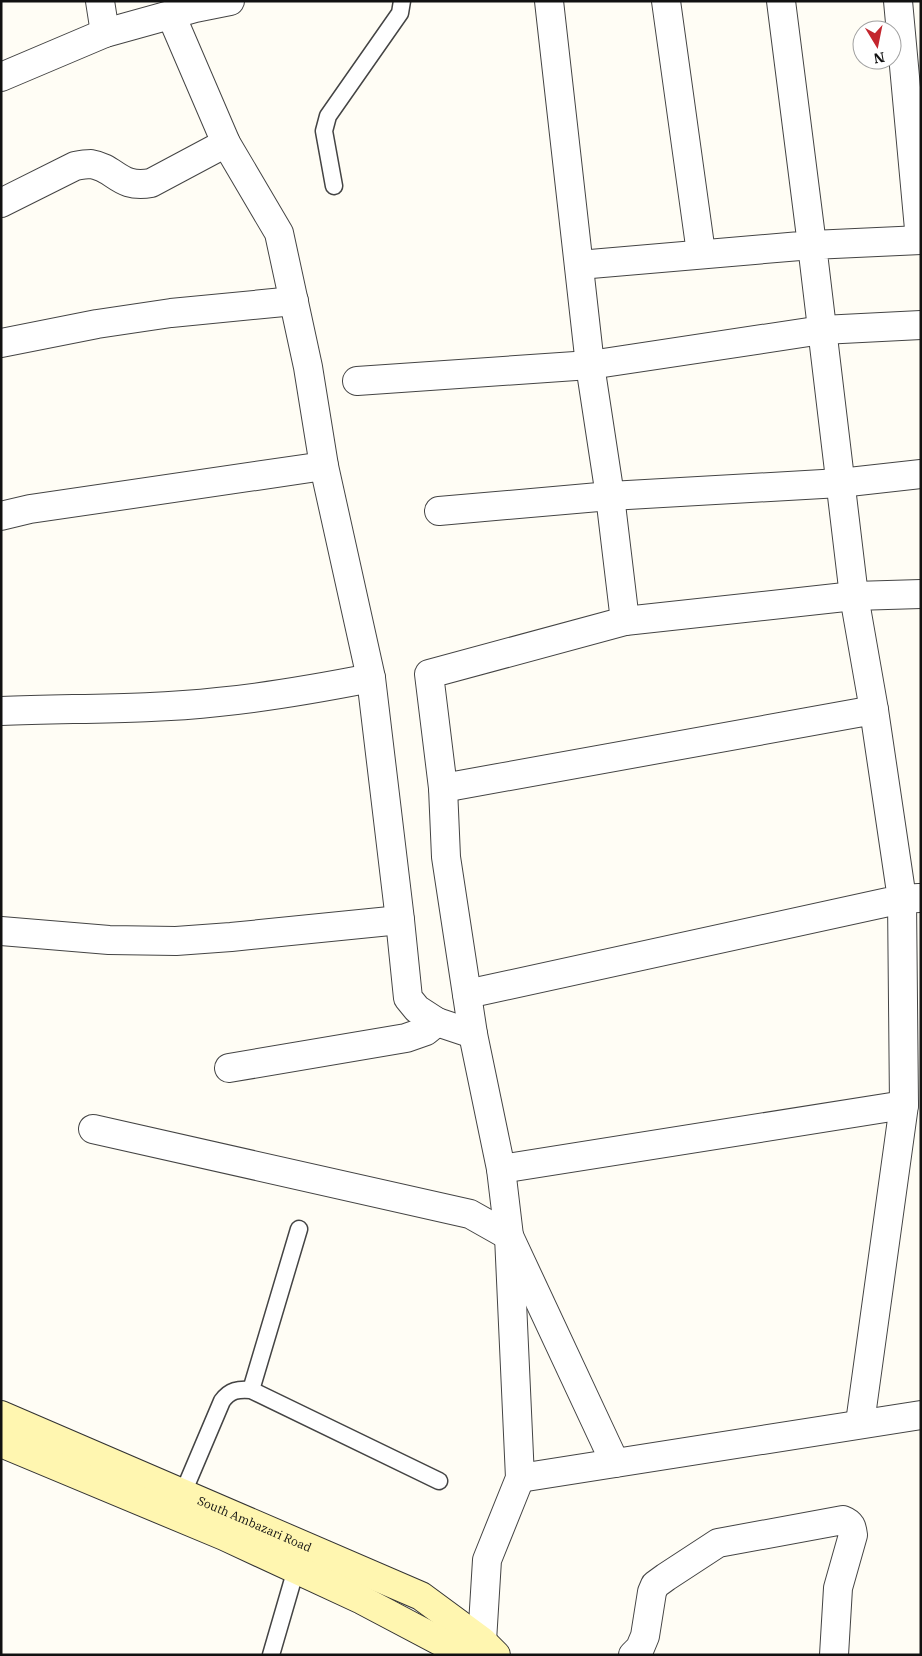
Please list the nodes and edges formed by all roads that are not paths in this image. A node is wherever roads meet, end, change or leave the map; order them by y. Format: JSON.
{"nodes":[{"id":1,"x":100,"y":1,"type":"edge"},
{"id":2,"x":230,"y":1,"type":"edge"},
{"id":3,"x":402,"y":1,"type":"edge"},
{"id":4,"x":549,"y":1,"type":"edge"},
{"id":5,"x":666,"y":1,"type":"edge"},
{"id":6,"x":781,"y":1,"type":"edge"},
{"id":7,"x":898,"y":1,"type":"edge"},
{"id":8,"x":187,"y":8,"type":"edge"},
{"id":9,"x":104,"y":33,"type":"junction"},
{"id":10,"x":1,"y":76,"type":"edge"},
{"id":11,"x":226,"y":143,"type":"junction"},
{"id":12,"x":334,"y":186,"type":"dead end"},
{"id":13,"x":1,"y":203,"type":"edge"},
{"id":14,"x":921,"y":240,"type":"edge"},
{"id":15,"x":812,"y":245,"type":"junction"},
{"id":16,"x":701,"y":253,"type":"junction"},
{"id":17,"x":579,"y":265,"type":"junction"},
{"id":18,"x":294,"y":301,"type":"junction"},
{"id":19,"x":921,"y":324,"type":"edge"},
{"id":20,"x":822,"y":330,"type":"junction"},
{"id":21,"x":1,"y":343,"type":"edge"},
{"id":22,"x":590,"y":365,"type":"junction"},
{"id":23,"x":357,"y":381,"type":"dead end"},
{"id":24,"x":324,"y":466,"type":"junction"},
{"id":25,"x":921,"y":474,"type":"edge"},
{"id":26,"x":840,"y":482,"type":"junction"},
{"id":27,"x":610,"y":496,"type":"junction"},
{"id":28,"x":439,"y":511,"type":"dead end"},
{"id":29,"x":1,"y":516,"type":"edge"},
{"id":30,"x":921,"y":594,"type":"edge"},
{"id":31,"x":854,"y":596,"type":"junction"},
{"id":32,"x":626,"y":621,"type":"junction"},
{"id":33,"x":371,"y":678,"type":"junction"},
{"id":34,"x":874,"y":710,"type":"junction"},
{"id":35,"x":1,"y":711,"type":"edge"},
{"id":36,"x":443,"y":788,"type":"junction"},
{"id":37,"x":912,"y":898,"type":"edge"},
{"id":38,"x":400,"y":920,"type":"junction"},
{"id":39,"x":1,"y":931,"type":"edge"},
{"id":40,"x":467,"y":994,"type":"junction"},
{"id":41,"x":437,"y":1022,"type":"junction"},
{"id":42,"x":473,"y":1034,"type":"junction"},
{"id":43,"x":229,"y":1068,"type":"dead end"},
{"id":44,"x":904,"y":1105,"type":"junction"},
{"id":45,"x":93,"y":1129,"type":"dead end"},
{"id":46,"x":501,"y":1169,"type":"junction"},
{"id":47,"x":299,"y":1230,"type":"dead end"},
{"id":48,"x":509,"y":1236,"type":"junction"},
{"id":49,"x":251,"y":1390,"type":"junction"},
{"id":50,"x":1,"y":1415,"type":"edge"},
{"id":51,"x":921,"y":1415,"type":"edge"},
{"id":52,"x":860,"y":1423,"type":"junction"},
{"id":53,"x":1,"y":1443,"type":"edge"},
{"id":54,"x":615,"y":1463,"type":"junction"},
{"id":55,"x":520,"y":1478,"type":"junction"},
{"id":56,"x":439,"y":1480,"type":"dead end"},
{"id":57,"x":183,"y":1493,"type":"junction"},
{"id":58,"x":296,"y":1570,"type":"junction"},
{"id":59,"x":478,"y":1651,"type":"edge"},
{"id":60,"x":271,"y":1655,"type":"edge"},
{"id":61,"x":633,"y":1655,"type":"edge"},
{"id":62,"x":834,"y":1655,"type":"edge"}],
"edges":[{"from":1,"to":9,"type":"street"},
{"from":2,"to":8,"type":"street"},
{"from":3,"to":12,"type":"lane"},
{"from":4,"to":17,"type":"street"},
{"from":5,"to":16,"type":"street"},
{"from":6,"to":15,"type":"street"},
{"from":7,"to":14,"type":"street"},
{"from":8,"to":9,"type":"street"},
{"from":8,"to":11,"type":"street"},
{"from":9,"to":10,"type":"street"},
{"from":11,"to":13,"type":"street"},
{"from":11,"to":18,"type":"street"},
{"from":14,"to":15,"type":"street"},
{"from":15,"to":16,"type":"street"},
{"from":15,"to":20,"type":"street"},
{"from":16,"to":17,"type":"street"},
{"from":17,"to":22,"type":"street"},
{"from":18,"to":21,"type":"street"},
{"from":18,"to":24,"type":"street"},
{"from":19,"to":20,"type":"street"},
{"from":20,"to":22,"type":"street"},
{"from":20,"to":26,"type":"street"},
{"from":22,"to":23,"type":"street"},
{"from":22,"to":27,"type":"street"},
{"from":24,"to":29,"type":"street"},
{"from":24,"to":33,"type":"street"},
{"from":25,"to":26,"type":"street"},
{"from":26,"to":27,"type":"street"},
{"from":26,"to":31,"type":"street"},
{"from":27,"to":28,"type":"street"},
{"from":27,"to":32,"type":"street"},
{"from":30,"to":31,"type":"street"},
{"from":31,"to":32,"type":"street"},
{"from":31,"to":34,"type":"street"},
{"from":32,"to":36,"type":"street"},
{"from":33,"to":35,"type":"street"},
{"from":33,"to":38,"type":"street"},
{"from":34,"to":36,"type":"street"},
{"from":34,"to":37,"type":"street"},
{"from":36,"to":40,"type":"street"},
{"from":37,"to":40,"type":"street"},
{"from":37,"to":44,"type":"street"},
{"from":38,"to":39,"type":"street"},
{"from":38,"to":41,"type":"street"},
{"from":40,"to":42,"type":"street"},
{"from":41,"to":42,"type":"street"},
{"from":41,"to":43,"type":"street"},
{"from":42,"to":46,"type":"street"},
{"from":44,"to":46,"type":"street"},
{"from":44,"to":52,"type":"street"},
{"from":45,"to":48,"type":"street"},
{"from":46,"to":48,"type":"street"},
{"from":47,"to":49,"type":"lane"},
{"from":48,"to":54,"type":"street"},
{"from":48,"to":55,"type":"street"},
{"from":49,"to":56,"type":"lane"},
{"from":49,"to":57,"type":"lane"},
{"from":50,"to":57,"type":"main road","name":"South Ambazari Road"},
{"from":51,"to":52,"type":"street"},
{"from":52,"to":54,"type":"street"},
{"from":53,"to":58,"type":"main road"},
{"from":54,"to":55,"type":"street"},
{"from":55,"to":59,"type":"street"},
{"from":57,"to":59,"type":"main road","name":"South Ambazari Road"},
{"from":58,"to":59,"type":"main road"},
{"from":58,"to":60,"type":"lane"},
{"from":61,"to":62,"type":"street"}]}
